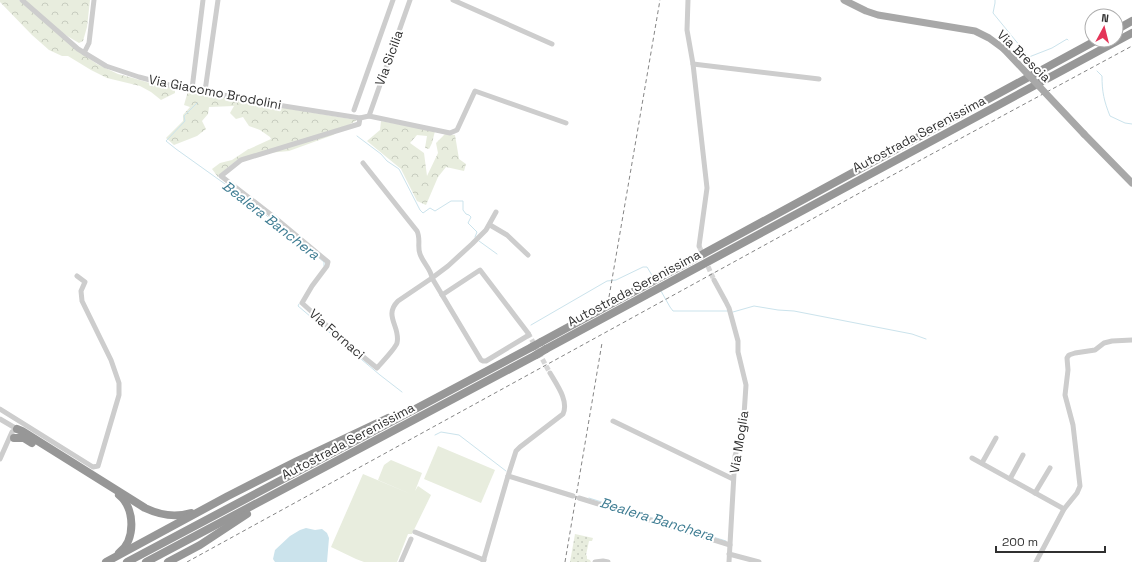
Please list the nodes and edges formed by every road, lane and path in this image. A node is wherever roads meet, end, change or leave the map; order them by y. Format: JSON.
{"nodes":[{"id":1,"x":22,"y":0,"type":"edge"},
{"id":2,"x":94,"y":0,"type":"edge"},
{"id":3,"x":203,"y":0,"type":"edge"},
{"id":4,"x":218,"y":0,"type":"edge"},
{"id":5,"x":393,"y":0,"type":"edge"},
{"id":6,"x":410,"y":0,"type":"edge"},
{"id":7,"x":453,"y":0,"type":"edge"},
{"id":8,"x":688,"y":0,"type":"edge"},
{"id":9,"x":844,"y":0,"type":"edge"},
{"id":10,"x":1132,"y":33,"type":"edge"},
{"id":11,"x":552,"y":44,"type":"dead end"},
{"id":12,"x":1084,"y":47,"type":"edge"},
{"id":13,"x":84,"y":53,"type":"junction"},
{"id":14,"x":693,"y":64,"type":"junction"},
{"id":15,"x":819,"y":79,"type":"dead end"},
{"id":16,"x":192,"y":89,"type":"junction"},
{"id":17,"x":205,"y":91,"type":"junction"},
{"id":18,"x":354,"y":110,"type":"junction"},
{"id":19,"x":343,"y":115,"type":"junction"},
{"id":20,"x":369,"y":116,"type":"junction"},
{"id":21,"x":360,"y":118,"type":"junction"},
{"id":22,"x":566,"y":123,"type":"dead end"},
{"id":23,"x":363,"y":163,"type":"dead end"},
{"id":24,"x":1132,"y":183,"type":"edge"},
{"id":25,"x":496,"y":212,"type":"dead end"},
{"id":26,"x":490,"y":224,"type":"junction"},
{"id":27,"x":699,"y":246,"type":"tunnel mouth"},
{"id":28,"x":528,"y":255,"type":"dead end"},
{"id":29,"x":77,"y":276,"type":"dead end"},
{"id":30,"x":432,"y":278,"type":"junction"},
{"id":31,"x":714,"y":280,"type":"tunnel mouth"},
{"id":32,"x":442,"y":295,"type":"junction"},
{"id":33,"x":1132,"y":340,"type":"edge"},
{"id":34,"x":534,"y":351,"type":"junction"},
{"id":35,"x":550,"y":373,"type":"tunnel mouth"},
{"id":36,"x":482,"y":374,"type":"junction"},
{"id":37,"x":0,"y":409,"type":"edge"},
{"id":38,"x":0,"y":419,"type":"edge"},
{"id":39,"x":613,"y":421,"type":"dead end"},
{"id":40,"x":17,"y":429,"type":"junction"},
{"id":41,"x":14,"y":438,"type":"junction"},
{"id":42,"x":996,"y":438,"type":"dead end"},
{"id":43,"x":43,"y":446,"type":"junction"},
{"id":44,"x":6,"y":447,"type":"junction"},
{"id":45,"x":1022,"y":455,"type":"dead end"},
{"id":46,"x":972,"y":458,"type":"dead end"},
{"id":47,"x":0,"y":459,"type":"edge"},
{"id":48,"x":982,"y":463,"type":"junction"},
{"id":49,"x":1050,"y":468,"type":"dead end"},
{"id":50,"x":508,"y":476,"type":"junction"},
{"id":51,"x":733,"y":479,"type":"junction"},
{"id":52,"x":1010,"y":479,"type":"junction"},
{"id":53,"x":297,"y":482,"type":"junction"},
{"id":54,"x":1035,"y":493,"type":"junction"},
{"id":55,"x":228,"y":496,"type":"junction"},
{"id":56,"x":573,"y":496,"type":"dead end"},
{"id":57,"x":579,"y":498,"type":"dead end"},
{"id":58,"x":1064,"y":509,"type":"junction"},
{"id":59,"x":415,"y":532,"type":"dead end"},
{"id":60,"x":411,"y":539,"type":"dead end"},
{"id":61,"x":730,"y":544,"type":"junction"},
{"id":62,"x":729,"y":554,"type":"junction"},
{"id":63,"x":483,"y":561,"type":"edge"},
{"id":64,"x":107,"y":562,"type":"edge"},
{"id":65,"x":127,"y":562,"type":"edge"},
{"id":66,"x":146,"y":562,"type":"edge"},
{"id":67,"x":168,"y":562,"type":"edge"},
{"id":68,"x":402,"y":562,"type":"edge"},
{"id":69,"x":595,"y":562,"type":"edge"},
{"id":70,"x":608,"y":562,"type":"edge"},
{"id":71,"x":729,"y":562,"type":"edge"},
{"id":72,"x":759,"y":562,"type":"edge"},
{"id":73,"x":1036,"y":562,"type":"edge"}],
"edges":[{"from":1,"to":13,"type":"street","name":"Via Giacomo Brodolini"},
{"from":2,"to":13,"type":"street"},
{"from":3,"to":16,"type":"street"},
{"from":4,"to":17,"type":"street"},
{"from":5,"to":18,"type":"street","name":"Via Sicilia"},
{"from":6,"to":20,"type":"street","name":"Via Sicilia"},
{"from":7,"to":11,"type":"street"},
{"from":8,"to":14,"type":"street"},
{"from":9,"to":24,"type":"main road","name":"Via Brescia","bridge":true},
{"from":10,"to":34,"type":"highway","name":"Autostrada Serenissima","bridge":true},
{"from":12,"to":34,"type":"highway","name":"Autostrada Serenissima","bridge":true},
{"from":13,"to":16,"type":"street","name":"Via Giacomo Brodolini"},
{"from":14,"to":15,"type":"street"},
{"from":14,"to":27,"type":"street"},
{"from":16,"to":17,"type":"street","name":"Via Giacomo Brodolini"},
{"from":17,"to":19,"type":"street","name":"Via Giacomo Brodolini"},
{"from":18,"to":19,"type":"street"},
{"from":18,"to":21,"type":"street"},
{"from":19,"to":21,"type":"street","name":"Via Giacomo Brodolini"},
{"from":20,"to":21,"type":"street"},
{"from":20,"to":22,"type":"street"},
{"from":21,"to":30,"type":"street","name":"Via Fornaci"},
{"from":23,"to":30,"type":"street"},
{"from":25,"to":26,"type":"street"},
{"from":26,"to":28,"type":"street"},
{"from":26,"to":30,"type":"street"},
{"from":29,"to":37,"type":"street"},
{"from":30,"to":32,"type":"street"},
{"from":31,"to":51,"type":"street","name":"Via Moglia"},
{"from":32,"to":32,"type":"street"},
{"from":33,"to":58,"type":"street"},
{"from":34,"to":36,"type":"highway","name":"Autostrada Serenissima"},
{"from":34,"to":53,"type":"highway","name":"Autostrada Serenissima"},
{"from":35,"to":50,"type":"street"},
{"from":36,"to":55,"type":"highway"},
{"from":36,"to":65,"type":"highway","name":"Autostrada Serenissima"},
{"from":38,"to":40,"type":"street"},
{"from":39,"to":51,"type":"street"},
{"from":40,"to":41,"type":"street"},
{"from":40,"to":43,"type":"highway"},
{"from":40,"to":44,"type":"street"},
{"from":40,"to":55,"type":"highway"},
{"from":41,"to":43,"type":"highway"},
{"from":41,"to":44,"type":"street"},
{"from":42,"to":48,"type":"street"},
{"from":43,"to":64,"type":"highway"},
{"from":44,"to":47,"type":"street"},
{"from":45,"to":52,"type":"street"},
{"from":46,"to":48,"type":"street"},
{"from":48,"to":52,"type":"street"},
{"from":49,"to":54,"type":"street"},
{"from":50,"to":56,"type":"street"},
{"from":50,"to":63,"type":"street"},
{"from":51,"to":61,"type":"street","name":"Via Moglia"},
{"from":52,"to":54,"type":"street"},
{"from":53,"to":66,"type":"highway","name":"Autostrada Serenissima"},
{"from":53,"to":67,"type":"highway"},
{"from":54,"to":58,"type":"street"},
{"from":55,"to":64,"type":"highway"},
{"from":57,"to":61,"type":"street"},
{"from":58,"to":73,"type":"street"},
{"from":59,"to":63,"type":"street"},
{"from":60,"to":68,"type":"street"},
{"from":61,"to":62,"type":"street","name":"Via Moglia"},
{"from":62,"to":71,"type":"street","name":"Via Moglia"},
{"from":62,"to":72,"type":"street"},
{"from":69,"to":70,"type":"street"}]}
